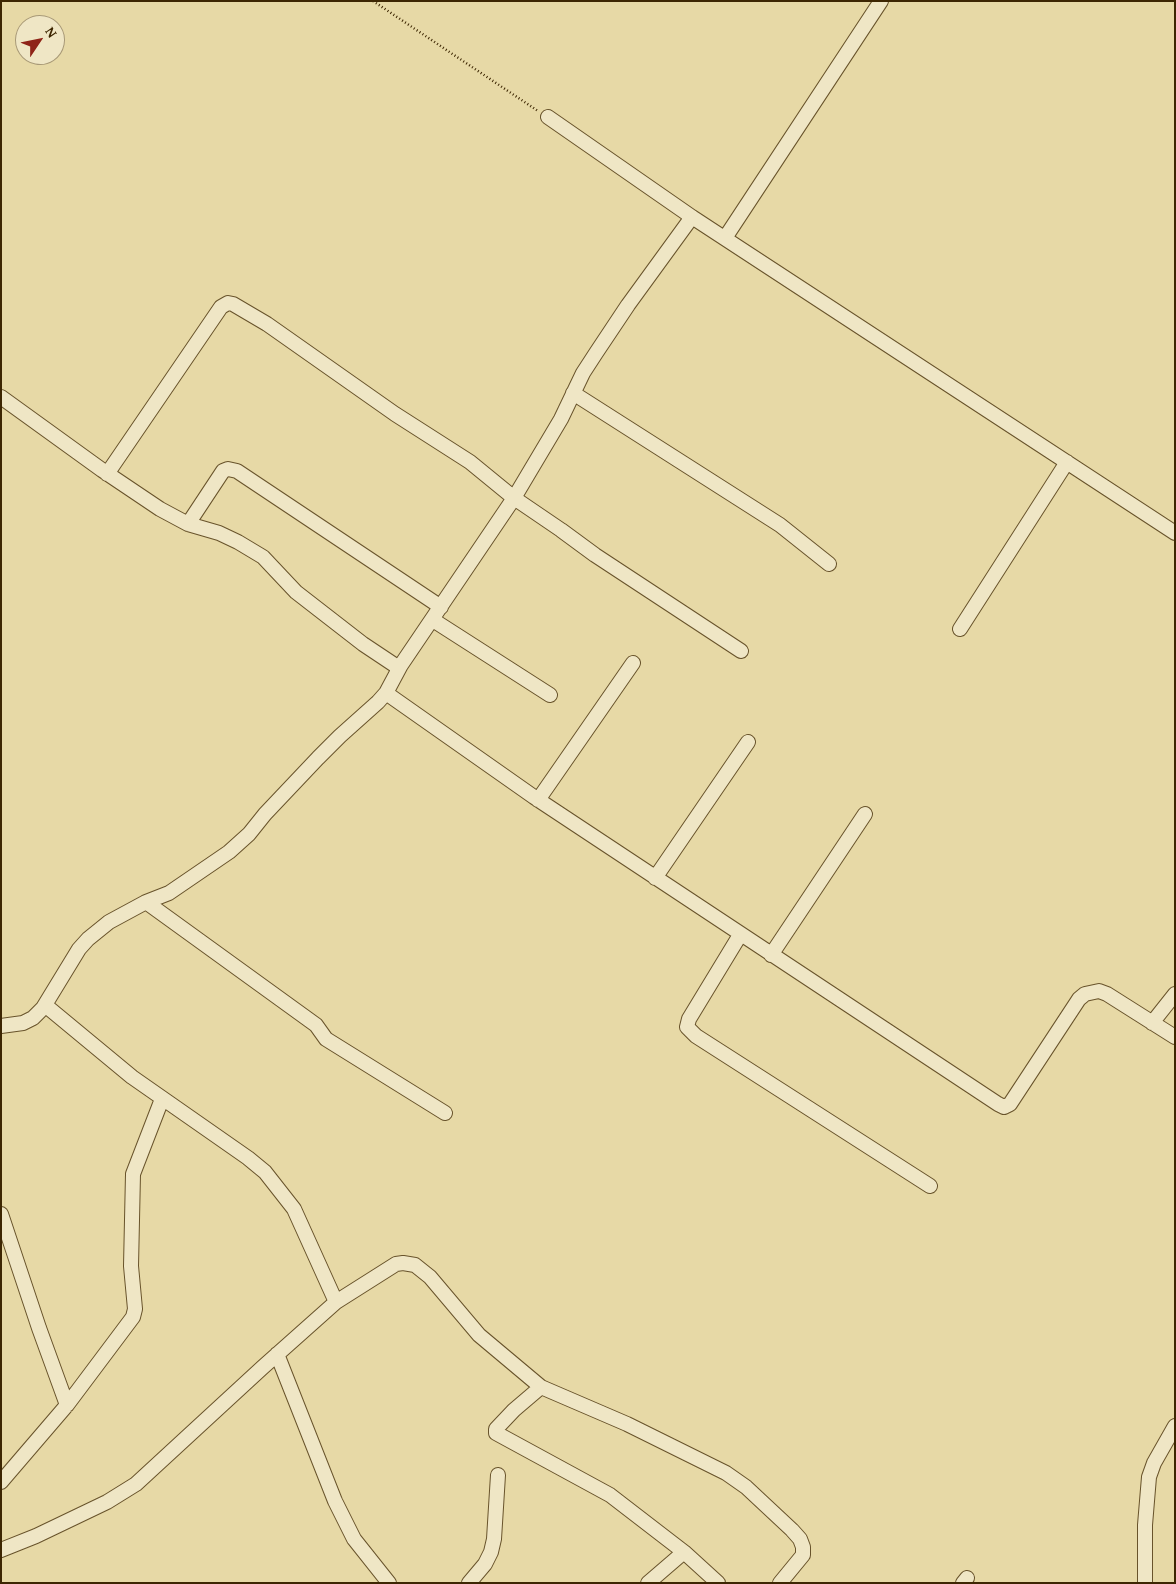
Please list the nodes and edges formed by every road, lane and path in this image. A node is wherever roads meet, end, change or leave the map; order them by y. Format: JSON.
{"nodes":[{"id":1,"x":373,"y":1,"type":"edge"},
{"id":2,"x":881,"y":1,"type":"edge"},
{"id":3,"x":548,"y":117,"type":"joint"},
{"id":4,"x":692,"y":217,"type":"junction"},
{"id":5,"x":725,"y":238,"type":"junction"},
{"id":6,"x":573,"y":393,"type":"junction"},
{"id":7,"x":1,"y":397,"type":"edge"},
{"id":8,"x":1067,"y":462,"type":"junction"},
{"id":9,"x":107,"y":474,"type":"junction"},
{"id":10,"x":514,"y":498,"type":"junction"},
{"id":11,"x":188,"y":524,"type":"junction"},
{"id":12,"x":1175,"y":533,"type":"edge"},
{"id":13,"x":829,"y":564,"type":"dead end"},
{"id":14,"x":441,"y":607,"type":"junction"},
{"id":15,"x":433,"y":620,"type":"junction"},
{"id":16,"x":960,"y":628,"type":"dead end"},
{"id":17,"x":741,"y":651,"type":"dead end"},
{"id":18,"x":633,"y":663,"type":"dead end"},
{"id":19,"x":399,"y":668,"type":"junction"},
{"id":20,"x":386,"y":693,"type":"junction"},
{"id":21,"x":550,"y":695,"type":"dead end"},
{"id":22,"x":748,"y":742,"type":"dead end"},
{"id":23,"x":538,"y":800,"type":"junction"},
{"id":24,"x":866,"y":814,"type":"dead end"},
{"id":25,"x":655,"y":878,"type":"junction"},
{"id":26,"x":146,"y":902,"type":"junction"},
{"id":27,"x":740,"y":935,"type":"junction"},
{"id":28,"x":771,"y":955,"type":"junction"},
{"id":29,"x":1175,"y":994,"type":"edge"},
{"id":30,"x":45,"y":1005,"type":"junction"},
{"id":31,"x":1152,"y":1022,"type":"junction"},
{"id":32,"x":1,"y":1026,"type":"edge"},
{"id":33,"x":1175,"y":1037,"type":"edge"},
{"id":34,"x":162,"y":1099,"type":"junction"},
{"id":35,"x":445,"y":1113,"type":"dead end"},
{"id":36,"x":930,"y":1186,"type":"dead end"},
{"id":37,"x":1,"y":1214,"type":"edge"},
{"id":38,"x":336,"y":1302,"type":"junction"},
{"id":39,"x":277,"y":1354,"type":"junction"},
{"id":40,"x":541,"y":1386,"type":"junction"},
{"id":41,"x":67,"y":1405,"type":"junction"},
{"id":42,"x":1175,"y":1426,"type":"edge"},
{"id":43,"x":498,"y":1475,"type":"dead end"},
{"id":44,"x":1,"y":1482,"type":"edge"},
{"id":45,"x":1,"y":1550,"type":"edge"},
{"id":46,"x":684,"y":1552,"type":"junction"},
{"id":47,"x":389,"y":1583,"type":"edge"},
{"id":48,"x":469,"y":1583,"type":"edge"},
{"id":49,"x":648,"y":1583,"type":"edge"},
{"id":50,"x":718,"y":1583,"type":"edge"},
{"id":51,"x":780,"y":1583,"type":"edge"},
{"id":52,"x":1145,"y":1583,"type":"edge"}],
"edges":[{"from":1,"to":3,"type":"path"},
{"from":2,"to":5,"type":"street"},
{"from":3,"to":4,"type":"street"},
{"from":4,"to":5,"type":"street"},
{"from":4,"to":6,"type":"street"},
{"from":5,"to":8,"type":"street"},
{"from":6,"to":10,"type":"street"},
{"from":6,"to":13,"type":"street"},
{"from":7,"to":9,"type":"street"},
{"from":8,"to":12,"type":"street"},
{"from":8,"to":16,"type":"street"},
{"from":9,"to":10,"type":"street"},
{"from":9,"to":11,"type":"street"},
{"from":10,"to":14,"type":"street"},
{"from":10,"to":17,"type":"street"},
{"from":11,"to":14,"type":"street"},
{"from":11,"to":19,"type":"street"},
{"from":14,"to":15,"type":"street"},
{"from":15,"to":19,"type":"street"},
{"from":15,"to":21,"type":"street"},
{"from":18,"to":23,"type":"street"},
{"from":19,"to":20,"type":"street"},
{"from":20,"to":23,"type":"street"},
{"from":20,"to":26,"type":"street"},
{"from":22,"to":25,"type":"street"},
{"from":23,"to":25,"type":"street"},
{"from":24,"to":28,"type":"street"},
{"from":25,"to":27,"type":"street"},
{"from":26,"to":30,"type":"street"},
{"from":26,"to":35,"type":"street"},
{"from":27,"to":28,"type":"street"},
{"from":27,"to":36,"type":"street"},
{"from":28,"to":31,"type":"street"},
{"from":29,"to":31,"type":"street"},
{"from":30,"to":32,"type":"street"},
{"from":30,"to":34,"type":"street"},
{"from":31,"to":33,"type":"street"},
{"from":34,"to":38,"type":"street"},
{"from":34,"to":41,"type":"street"},
{"from":37,"to":41,"type":"street"},
{"from":38,"to":39,"type":"street"},
{"from":38,"to":40,"type":"street"},
{"from":39,"to":45,"type":"street"},
{"from":39,"to":47,"type":"street"},
{"from":40,"to":46,"type":"street"},
{"from":40,"to":51,"type":"street"},
{"from":41,"to":44,"type":"street"},
{"from":42,"to":52,"type":"street"},
{"from":43,"to":48,"type":"street"},
{"from":46,"to":49,"type":"street"},
{"from":46,"to":50,"type":"street"}]}
